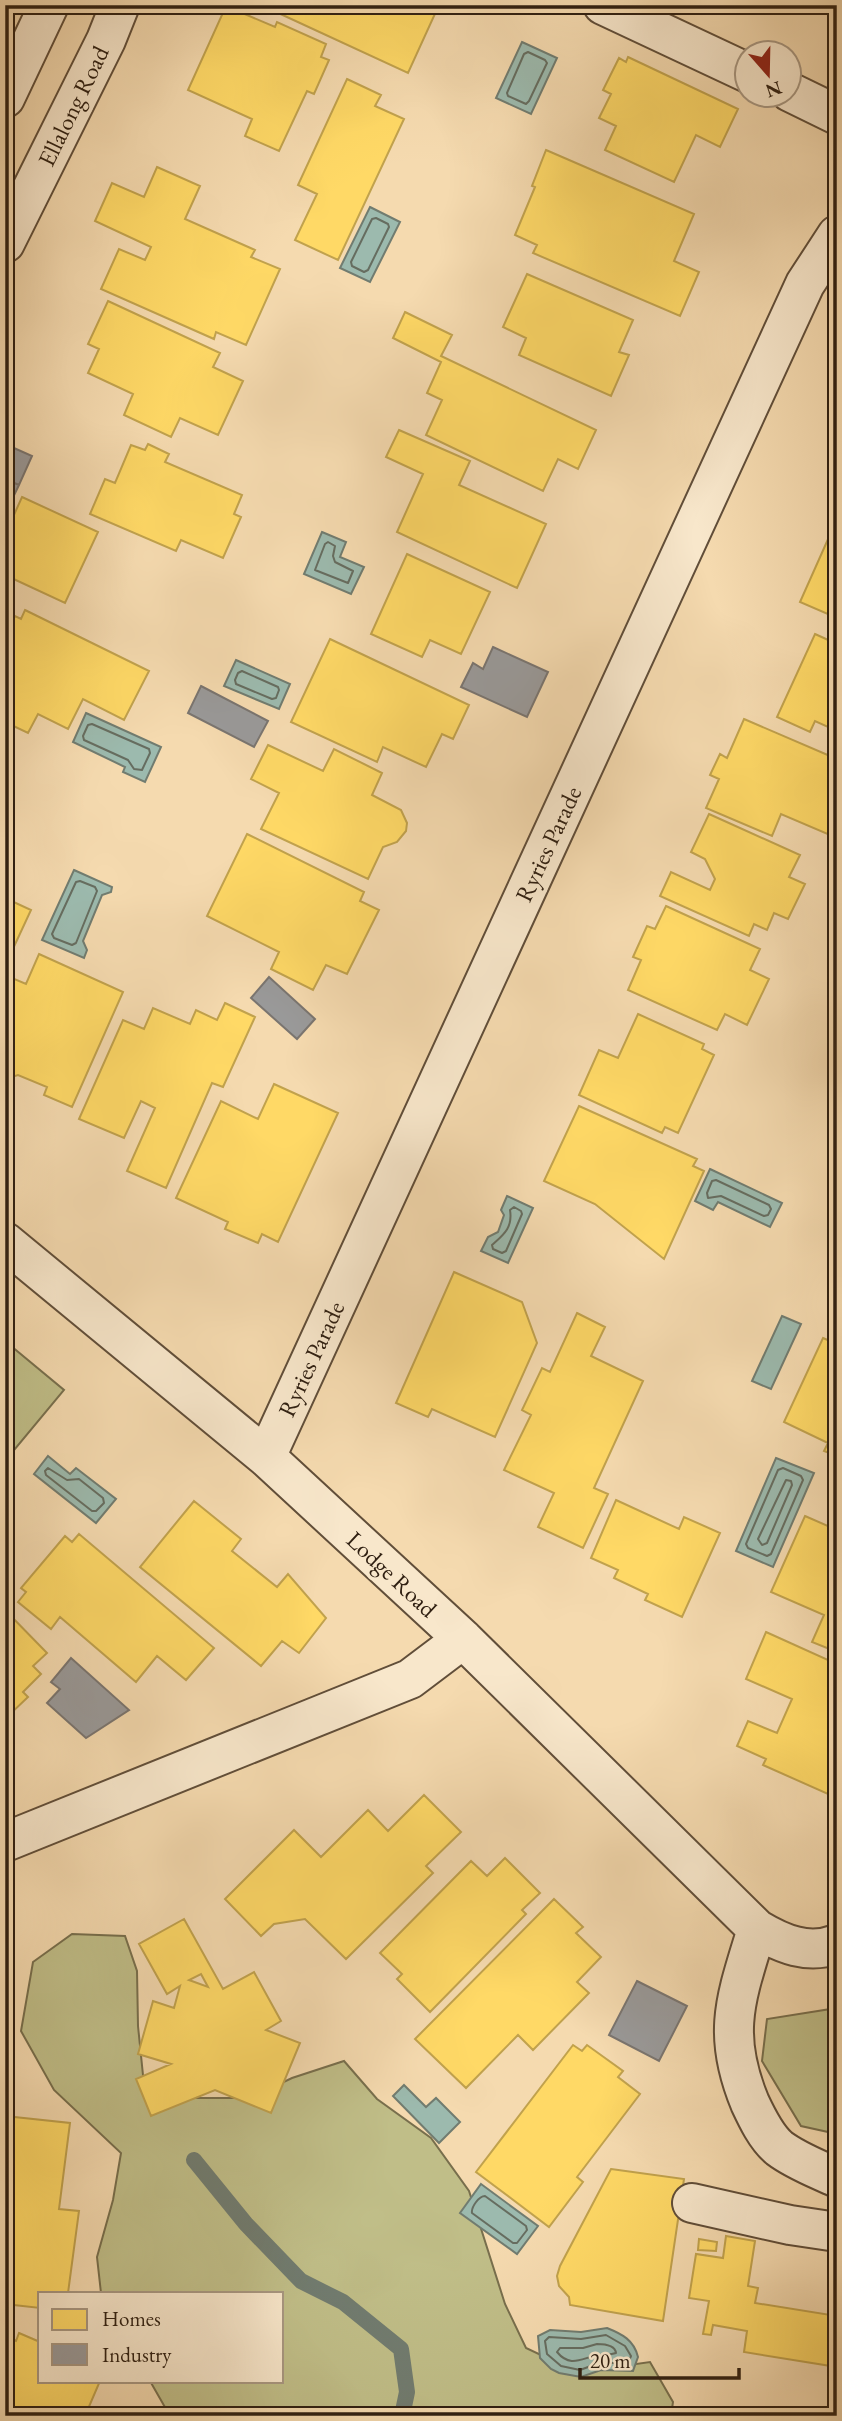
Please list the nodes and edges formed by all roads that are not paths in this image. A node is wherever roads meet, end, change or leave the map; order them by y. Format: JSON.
{"nodes":[{"id":1,"x":48,"y":5,"type":"edge"},
{"id":2,"x":120,"y":5,"type":"edge"},
{"id":3,"x":603,"y":5,"type":"edge"},
{"id":4,"x":734,"y":67,"type":"edge"},
{"id":5,"x":5,"y":98,"type":"edge"},
{"id":6,"x":804,"y":99,"type":"edge"},
{"id":7,"x":837,"y":115,"type":"edge"},
{"id":8,"x":837,"y":235,"type":"edge"},
{"id":9,"x":5,"y":243,"type":"edge"},
{"id":10,"x":5,"y":1242,"type":"edge"},
{"id":11,"x":266,"y":1457,"type":"junction"},
{"id":12,"x":463,"y":1639,"type":"junction"},
{"id":13,"x":5,"y":1842,"type":"edge"},
{"id":14,"x":757,"y":1930,"type":"junction"},
{"id":15,"x":837,"y":1944,"type":"edge"},
{"id":16,"x":837,"y":2178,"type":"edge"},
{"id":17,"x":692,"y":2203,"type":"dead end"},
{"id":18,"x":837,"y":2232,"type":"edge"}],
"edges":[{"from":1,"to":5,"type":"street"},
{"from":2,"to":9,"type":"street","name":"Ellalong Road"},
{"from":3,"to":4,"type":"street"},
{"from":6,"to":7,"type":"street"},
{"from":8,"to":11,"type":"street","name":"Ryries Parade"},
{"from":10,"to":11,"type":"street","name":"Lodge Road"},
{"from":11,"to":12,"type":"street","name":"Lodge Road"},
{"from":12,"to":13,"type":"street"},
{"from":12,"to":14,"type":"street","name":"Lodge Road"},
{"from":14,"to":15,"type":"street","name":"Lodge Road"},
{"from":14,"to":16,"type":"street"},
{"from":17,"to":18,"type":"street"}]}
